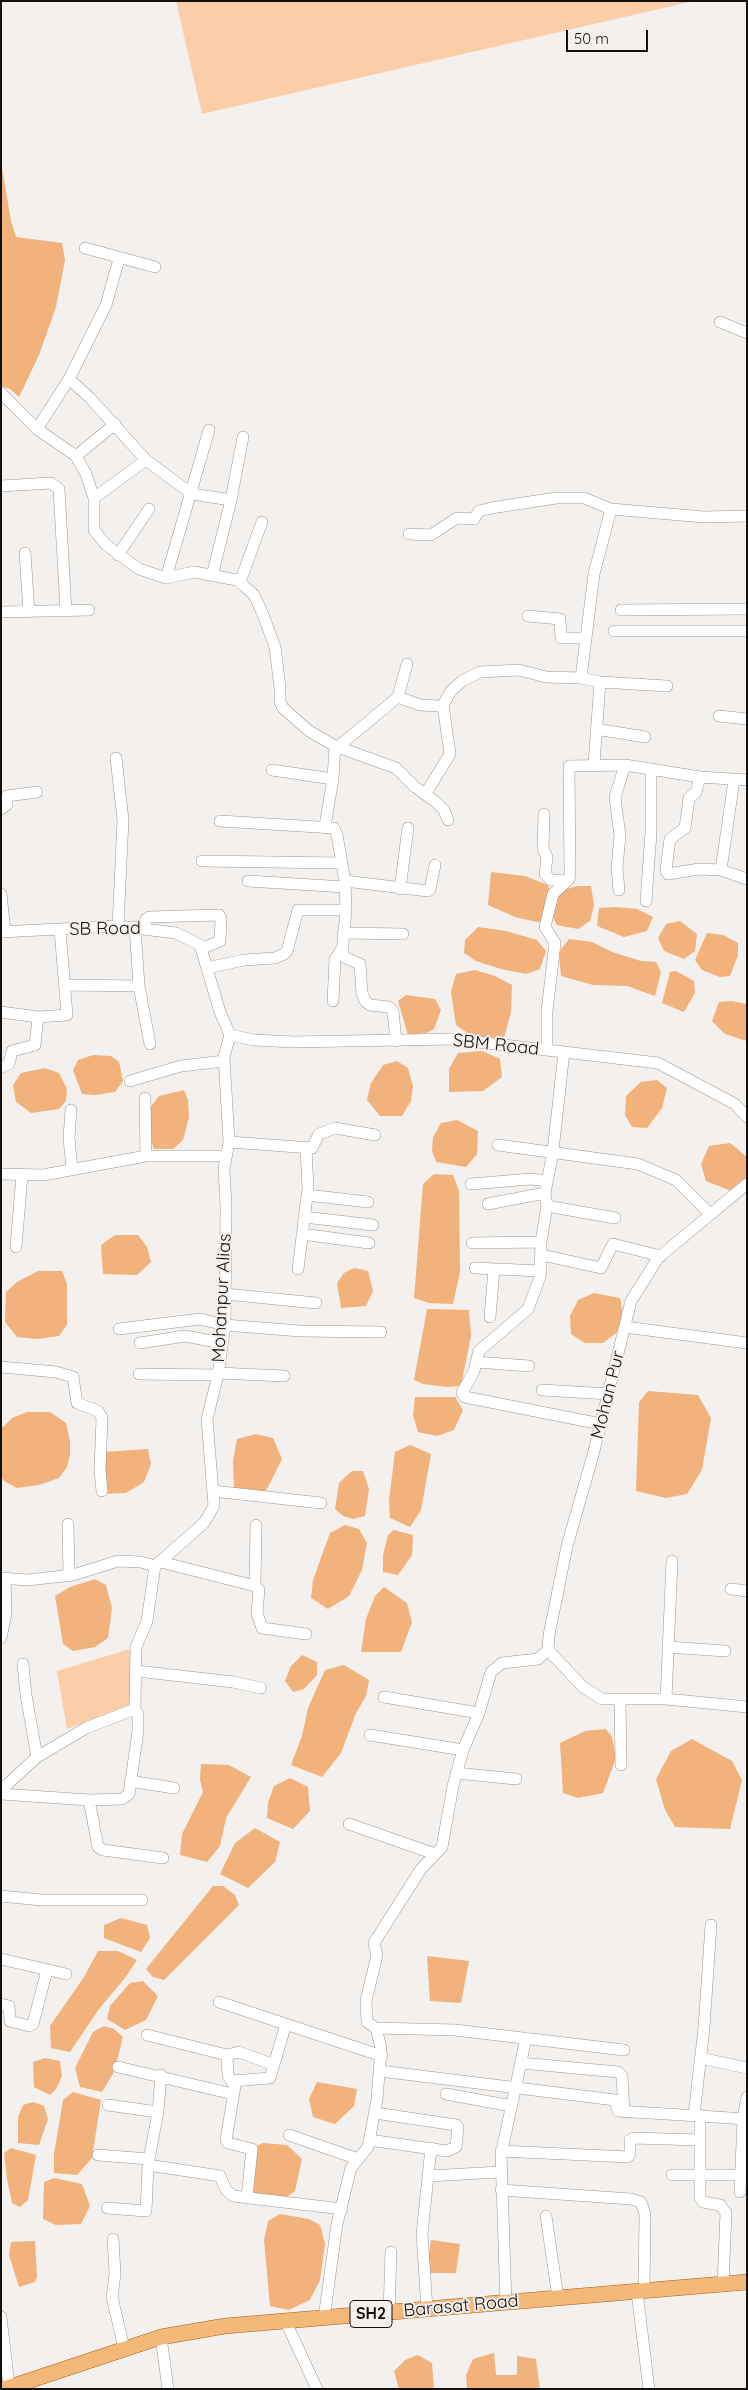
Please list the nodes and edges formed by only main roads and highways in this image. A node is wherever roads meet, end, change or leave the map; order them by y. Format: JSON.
{"nodes":[{"id":1,"x":747,"y":2282,"type":"edge"},
{"id":2,"x":6,"y":2388,"type":"edge"}],
"edges":[{"from":1,"to":2,"type":"main road","name":"Barasat Road","number":"SH2"}]}
